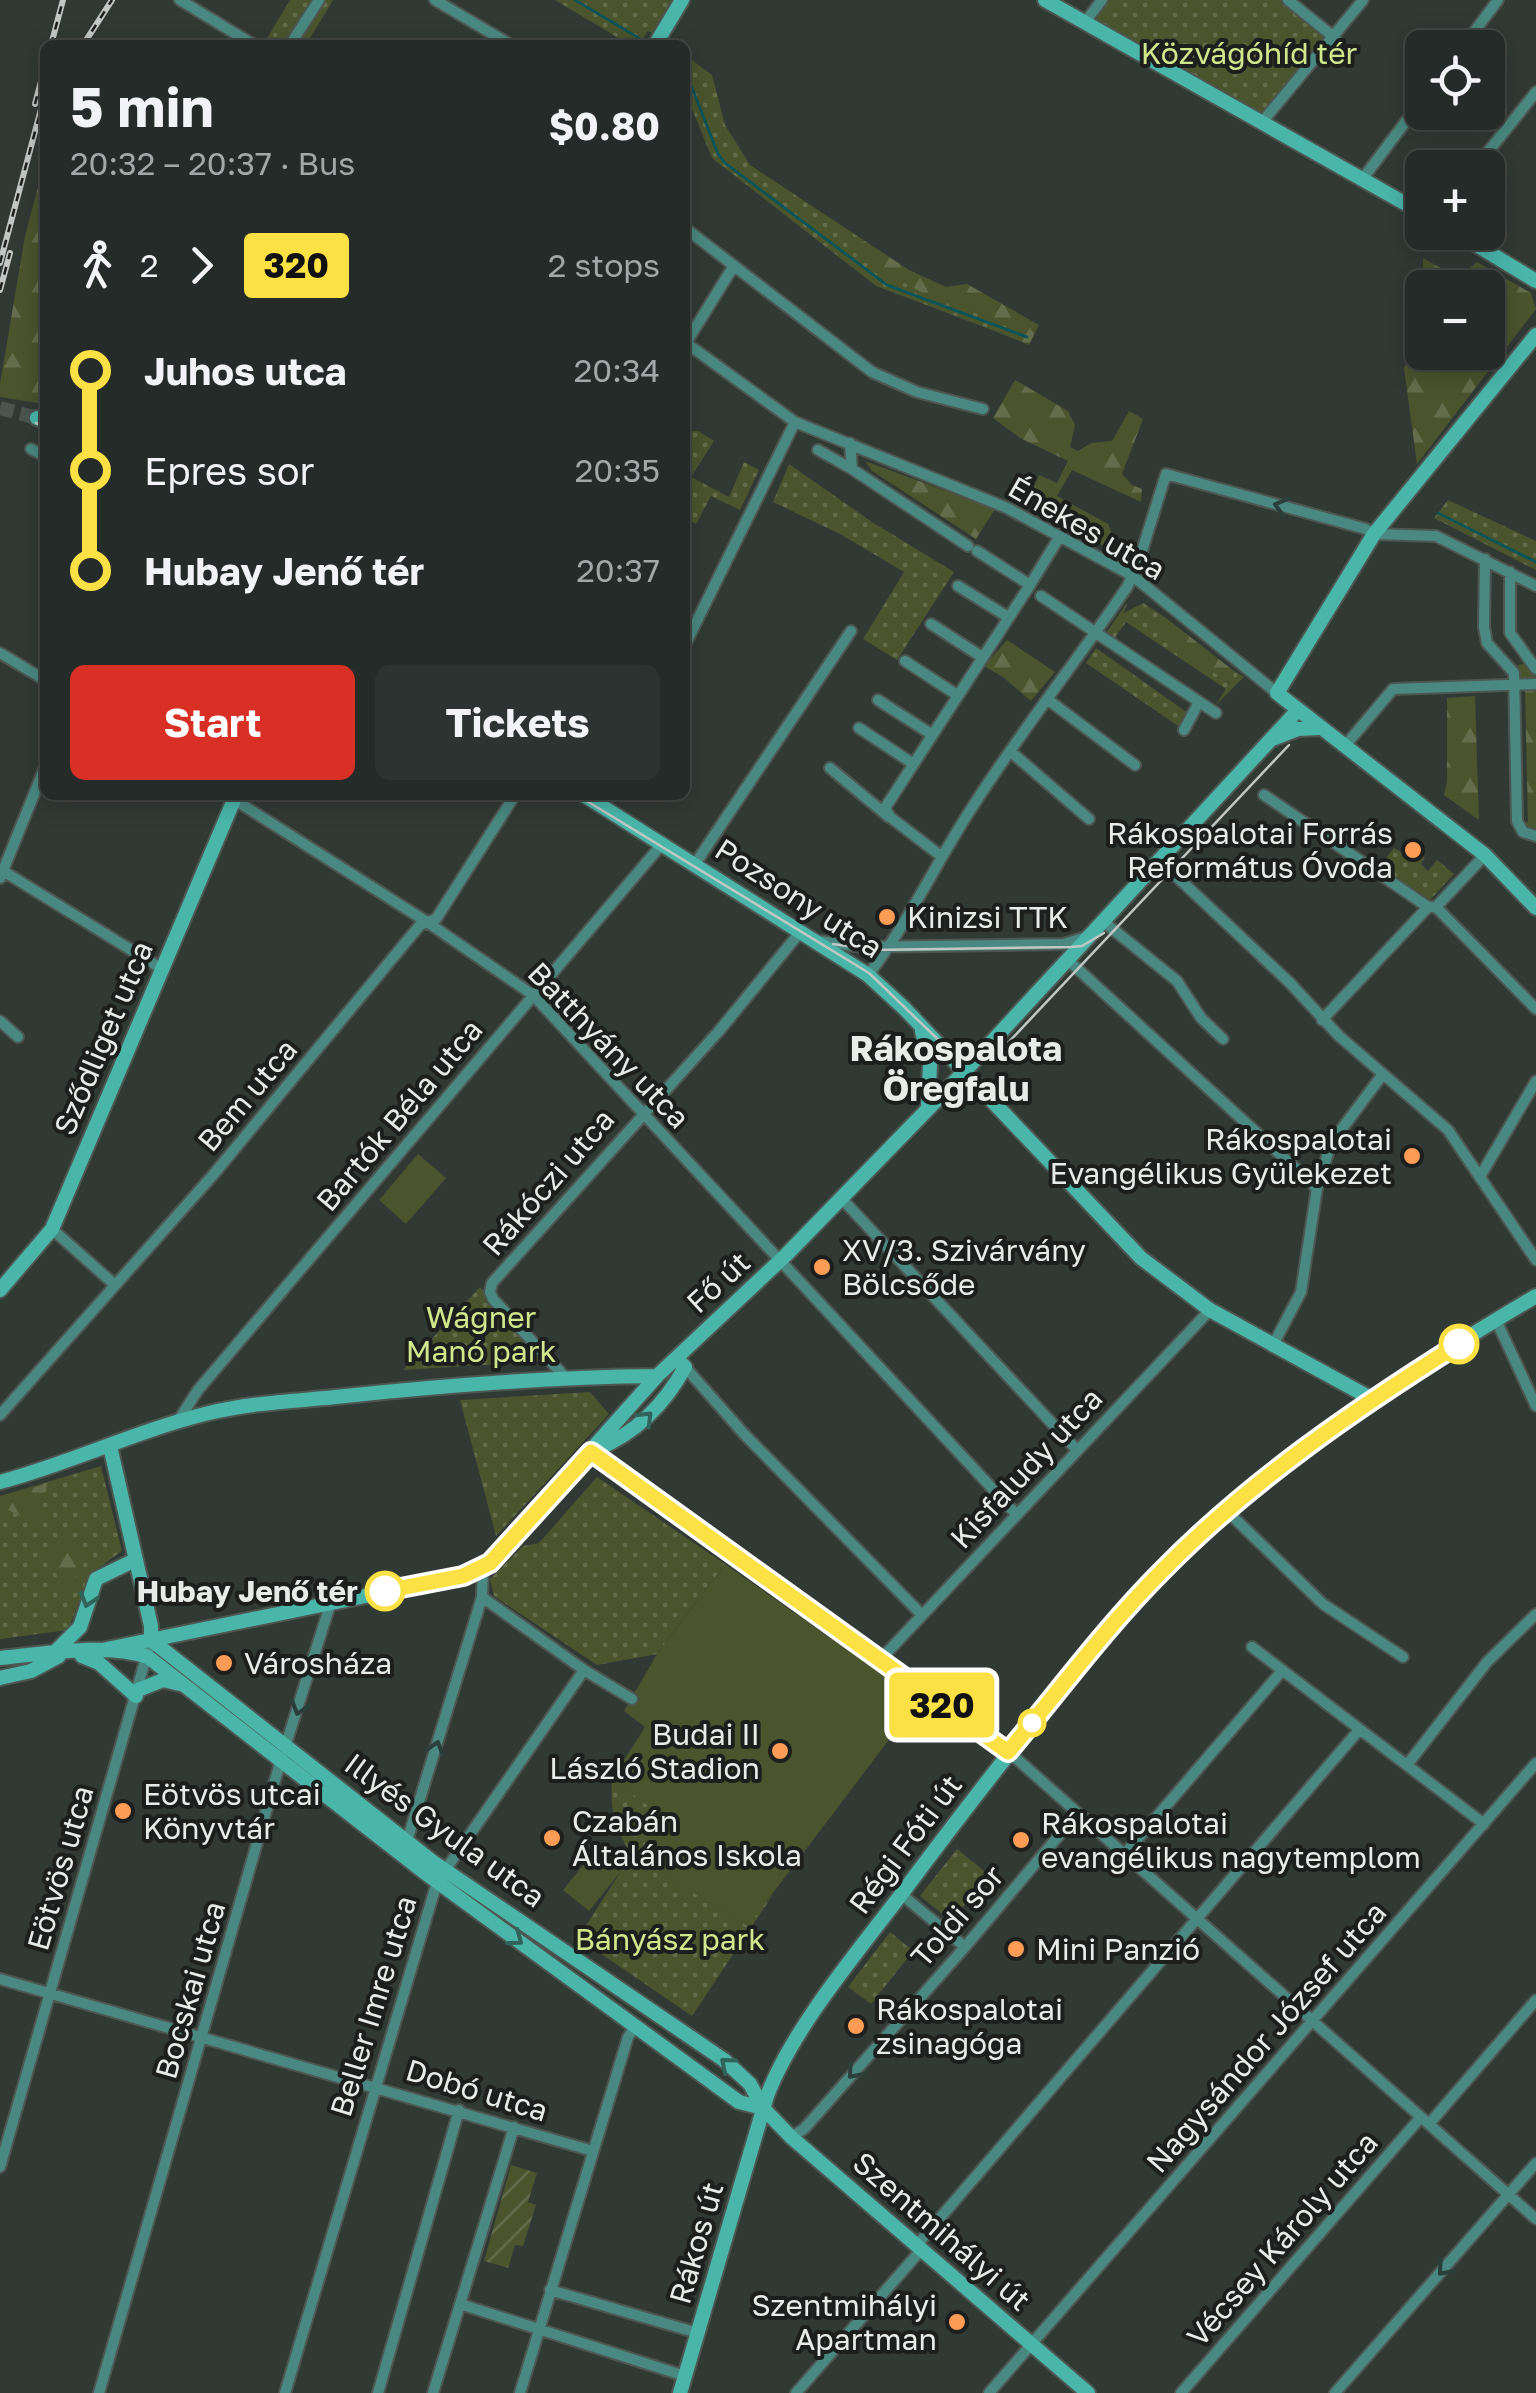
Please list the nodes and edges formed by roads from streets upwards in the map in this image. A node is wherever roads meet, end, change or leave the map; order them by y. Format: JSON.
{"nodes":[{"id":1,"x":180,"y":0,"type":"edge"},
{"id":2,"x":319,"y":0,"type":"edge"},
{"id":3,"x":435,"y":0,"type":"edge"},
{"id":4,"x":682,"y":0,"type":"edge"},
{"id":5,"x":1045,"y":0,"type":"edge"},
{"id":6,"x":1102,"y":0,"type":"edge"},
{"id":7,"x":1288,"y":0,"type":"edge"},
{"id":8,"x":1363,"y":0,"type":"edge"},
{"id":9,"x":1498,"y":0,"type":"edge"},
{"id":10,"x":1085,"y":22,"type":"junction"},
{"id":11,"x":1476,"y":30,"type":"edge"},
{"id":12,"x":1334,"y":38,"type":"junction"},
{"id":13,"x":246,"y":40,"type":"edge"},
{"id":14,"x":293,"y":40,"type":"edge"},
{"id":15,"x":503,"y":40,"type":"edge"},
{"id":16,"x":658,"y":40,"type":"edge"},
{"id":17,"x":1536,"y":92,"type":"edge"},
{"id":18,"x":1263,"y":121,"type":"junction"},
{"id":19,"x":1405,"y":123,"type":"edge"},
{"id":20,"x":1489,"y":150,"type":"edge"},
{"id":21,"x":1364,"y":177,"type":"junction"},
{"id":22,"x":1405,"y":202,"type":"edge"},
{"id":23,"x":690,"y":232,"type":"edge"},
{"id":24,"x":1485,"y":250,"type":"edge"},
{"id":25,"x":733,"y":267,"type":"junction"},
{"id":26,"x":1536,"y":281,"type":"edge"},
{"id":27,"x":1536,"y":335,"type":"edge"},
{"id":28,"x":690,"y":336,"type":"edge"},
{"id":29,"x":690,"y":345,"type":"edge"},
{"id":30,"x":983,"y":409,"type":"dead end"},
{"id":31,"x":795,"y":422,"type":"junction"},
{"id":32,"x":850,"y":444,"type":"junction"},
{"id":33,"x":32,"y":448,"type":"dead end"},
{"id":34,"x":818,"y":450,"type":"dead end"},
{"id":35,"x":40,"y":453,"type":"edge"},
{"id":36,"x":852,"y":469,"type":"junction"},
{"id":37,"x":1374,"y":534,"type":"junction"},
{"id":38,"x":1060,"y":536,"type":"junction"},
{"id":39,"x":1485,"y":559,"type":"junction"},
{"id":40,"x":1510,"y":572,"type":"junction"},
{"id":41,"x":1133,"y":576,"type":"junction"},
{"id":42,"x":1030,"y":585,"type":"junction"},
{"id":43,"x":958,"y":586,"type":"dead end"},
{"id":44,"x":1536,"y":586,"type":"edge"},
{"id":45,"x":1041,"y":596,"type":"dead end"},
{"id":46,"x":1008,"y":617,"type":"junction"},
{"id":47,"x":932,"y":624,"type":"dead end"},
{"id":48,"x":851,"y":631,"type":"dead end"},
{"id":49,"x":1097,"y":631,"type":"junction"},
{"id":50,"x":690,"y":635,"type":"edge"},
{"id":51,"x":0,"y":652,"type":"edge"},
{"id":52,"x":982,"y":657,"type":"junction"},
{"id":53,"x":905,"y":661,"type":"dead end"},
{"id":54,"x":1536,"y":668,"type":"edge"},
{"id":55,"x":40,"y":677,"type":"edge"},
{"id":56,"x":1514,"y":684,"type":"junction"},
{"id":57,"x":1536,"y":684,"type":"edge"},
{"id":58,"x":1277,"y":693,"type":"junction"},
{"id":59,"x":957,"y":695,"type":"junction"},
{"id":60,"x":1047,"y":699,"type":"junction"},
{"id":61,"x":878,"y":700,"type":"dead end"},
{"id":62,"x":1199,"y":702,"type":"junction"},
{"id":63,"x":1298,"y":710,"type":"junction"},
{"id":64,"x":1216,"y":713,"type":"dead end"},
{"id":65,"x":858,"y":728,"type":"dead end"},
{"id":66,"x":1319,"y":728,"type":"junction"},
{"id":67,"x":1184,"y":730,"type":"dead end"},
{"id":68,"x":931,"y":734,"type":"junction"},
{"id":69,"x":1274,"y":738,"type":"junction"},
{"id":70,"x":1344,"y":746,"type":"junction"},
{"id":71,"x":1010,"y":752,"type":"junction"},
{"id":72,"x":912,"y":763,"type":"junction"},
{"id":73,"x":1135,"y":765,"type":"dead end"},
{"id":74,"x":830,"y":768,"type":"dead end"},
{"id":75,"x":40,"y":779,"type":"edge"},
{"id":76,"x":1264,"y":795,"type":"dead end"},
{"id":77,"x":231,"y":800,"type":"edge"},
{"id":78,"x":237,"y":800,"type":"edge"},
{"id":79,"x":512,"y":800,"type":"edge"},
{"id":80,"x":596,"y":800,"type":"edge"},
{"id":81,"x":890,"y":817,"type":"junction"},
{"id":82,"x":1090,"y":820,"type":"dead end"},
{"id":83,"x":1536,"y":836,"type":"edge"},
{"id":84,"x":663,"y":843,"type":"junction"},
{"id":85,"x":1486,"y":855,"type":"junction"},
{"id":86,"x":940,"y":856,"type":"junction"},
{"id":87,"x":1160,"y":861,"type":"junction"},
{"id":88,"x":695,"y":864,"type":"junction"},
{"id":89,"x":1,"y":875,"type":"edge"},
{"id":90,"x":1432,"y":907,"type":"junction"},
{"id":91,"x":1536,"y":908,"type":"edge"},
{"id":92,"x":427,"y":922,"type":"junction"},
{"id":93,"x":1100,"y":927,"type":"junction"},
{"id":94,"x":802,"y":931,"type":"junction"},
{"id":95,"x":817,"y":940,"type":"junction"},
{"id":96,"x":890,"y":946,"type":"junction"},
{"id":97,"x":1069,"y":961,"type":"junction"},
{"id":98,"x":162,"y":968,"type":"junction"},
{"id":99,"x":868,"y":975,"type":"junction"},
{"id":100,"x":533,"y":995,"type":"junction"},
{"id":101,"x":1536,"y":1009,"type":"edge"},
{"id":102,"x":0,"y":1020,"type":"edge"},
{"id":103,"x":1322,"y":1020,"type":"junction"},
{"id":104,"x":920,"y":1026,"type":"junction"},
{"id":105,"x":18,"y":1037,"type":"dead end"},
{"id":106,"x":1223,"y":1039,"type":"dead end"},
{"id":107,"x":963,"y":1073,"type":"junction"},
{"id":108,"x":1383,"y":1074,"type":"junction"},
{"id":109,"x":1536,"y":1081,"type":"edge"},
{"id":110,"x":928,"y":1107,"type":"junction"},
{"id":111,"x":641,"y":1114,"type":"junction"},
{"id":112,"x":1481,"y":1176,"type":"junction"},
{"id":113,"x":1316,"y":1188,"type":"junction"},
{"id":114,"x":842,"y":1199,"type":"junction"},
{"id":115,"x":52,"y":1228,"type":"junction"},
{"id":116,"x":781,"y":1260,"type":"junction"},
{"id":117,"x":1536,"y":1260,"type":"edge"},
{"id":118,"x":115,"y":1285,"type":"junction"},
{"id":119,"x":0,"y":1290,"type":"edge"},
{"id":120,"x":1536,"y":1296,"type":"edge"},
{"id":121,"x":1210,"y":1310,"type":"junction"},
{"id":122,"x":1496,"y":1320,"type":"junction"},
{"id":123,"x":1272,"y":1347,"type":"junction"},
{"id":124,"x":681,"y":1363,"type":"junction"},
{"id":125,"x":657,"y":1376,"type":"junction"},
{"id":126,"x":566,"y":1378,"type":"junction"},
{"id":127,"x":1336,"y":1381,"type":"junction"},
{"id":128,"x":1372,"y":1399,"type":"junction"},
{"id":129,"x":1536,"y":1406,"type":"edge"},
{"id":130,"x":0,"y":1415,"type":"edge"},
{"id":131,"x":178,"y":1421,"type":"junction"},
{"id":132,"x":1342,"y":1421,"type":"junction"},
{"id":133,"x":110,"y":1446,"type":"junction"},
{"id":134,"x":1077,"y":1450,"type":"junction"},
{"id":135,"x":591,"y":1452,"type":"junction"},
{"id":136,"x":0,"y":1482,"type":"edge"},
{"id":137,"x":1228,"y":1512,"type":"junction"},
{"id":138,"x":1017,"y":1515,"type":"junction"},
{"id":139,"x":135,"y":1560,"type":"junction"},
{"id":140,"x":483,"y":1568,"type":"junction"},
{"id":141,"x":482,"y":1596,"type":"junction"},
{"id":142,"x":331,"y":1602,"type":"junction"},
{"id":143,"x":1536,"y":1614,"type":"edge"},
{"id":144,"x":922,"y":1615,"type":"junction"},
{"id":145,"x":150,"y":1640,"type":"junction"},
{"id":146,"x":1252,"y":1647,"type":"dead end"},
{"id":147,"x":98,"y":1651,"type":"junction"},
{"id":148,"x":63,"y":1654,"type":"junction"},
{"id":149,"x":7,"y":1657,"type":"edge"},
{"id":150,"x":148,"y":1657,"type":"junction"},
{"id":151,"x":1403,"y":1658,"type":"dead end"},
{"id":152,"x":879,"y":1662,"type":"junction"},
{"id":153,"x":584,"y":1670,"type":"junction"},
{"id":154,"x":1281,"y":1672,"type":"junction"},
{"id":155,"x":0,"y":1678,"type":"edge"},
{"id":156,"x":189,"y":1690,"type":"junction"},
{"id":157,"x":137,"y":1693,"type":"junction"},
{"id":158,"x":632,"y":1699,"type":"dead end"},
{"id":159,"x":1359,"y":1730,"type":"junction"},
{"id":160,"x":287,"y":1748,"type":"junction"},
{"id":161,"x":1008,"y":1752,"type":"junction"},
{"id":162,"x":1536,"y":1762,"type":"edge"},
{"id":163,"x":280,"y":1763,"type":"junction"},
{"id":164,"x":1407,"y":1765,"type":"junction"},
{"id":165,"x":1077,"y":1814,"type":"junction"},
{"id":166,"x":1484,"y":1824,"type":"junction"},
{"id":167,"x":407,"y":1842,"type":"junction"},
{"id":168,"x":1124,"y":1856,"type":"junction"},
{"id":169,"x":441,"y":1875,"type":"junction"},
{"id":170,"x":901,"y":1894,"type":"junction"},
{"id":171,"x":1198,"y":1920,"type":"junction"},
{"id":172,"x":965,"y":1947,"type":"junction"},
{"id":173,"x":0,"y":1979,"type":"edge"},
{"id":174,"x":49,"y":1994,"type":"junction"},
{"id":175,"x":1536,"y":2000,"type":"edge"},
{"id":176,"x":1313,"y":2022,"type":"junction"},
{"id":177,"x":635,"y":2027,"type":"junction"},
{"id":178,"x":680,"y":2028,"type":"junction"},
{"id":179,"x":202,"y":2038,"type":"junction"},
{"id":180,"x":660,"y":2044,"type":"junction"},
{"id":181,"x":374,"y":2086,"type":"junction"},
{"id":182,"x":763,"y":2108,"type":"junction"},
{"id":183,"x":459,"y":2110,"type":"junction"},
{"id":184,"x":1425,"y":2120,"type":"junction"},
{"id":185,"x":514,"y":2126,"type":"junction"},
{"id":186,"x":791,"y":2137,"type":"junction"},
{"id":187,"x":593,"y":2151,"type":"junction"},
{"id":188,"x":1536,"y":2163,"type":"edge"},
{"id":189,"x":0,"y":2168,"type":"edge"},
{"id":190,"x":1508,"y":2195,"type":"junction"},
{"id":191,"x":1536,"y":2220,"type":"edge"},
{"id":192,"x":918,"y":2248,"type":"junction"},
{"id":193,"x":550,"y":2290,"type":"junction"},
{"id":194,"x":460,"y":2304,"type":"junction"},
{"id":195,"x":539,"y":2326,"type":"junction"},
{"id":196,"x":698,"y":2333,"type":"junction"},
{"id":197,"x":1031,"y":2343,"type":"junction"},
{"id":198,"x":685,"y":2376,"type":"junction"},
{"id":199,"x":99,"y":2393,"type":"edge"},
{"id":200,"x":285,"y":2393,"type":"edge"},
{"id":201,"x":378,"y":2393,"type":"edge"},
{"id":202,"x":433,"y":2393,"type":"edge"},
{"id":203,"x":520,"y":2393,"type":"edge"},
{"id":204,"x":680,"y":2393,"type":"edge"},
{"id":205,"x":796,"y":2393,"type":"edge"},
{"id":206,"x":988,"y":2393,"type":"edge"},
{"id":207,"x":1088,"y":2393,"type":"edge"},
{"id":208,"x":1181,"y":2393,"type":"edge"},
{"id":209,"x":1335,"y":2393,"type":"edge"}],
"edges":[{"from":1,"to":13,"type":"street"},
{"from":2,"to":14,"type":"street"},
{"from":3,"to":15,"type":"street"},
{"from":4,"to":16,"type":"street"},
{"from":5,"to":10,"type":"street"},
{"from":6,"to":10,"type":"street"},
{"from":7,"to":12,"type":"street"},
{"from":8,"to":12,"type":"street"},
{"from":9,"to":11,"type":"street"},
{"from":10,"to":18,"type":"street"},
{"from":12,"to":18,"type":"street"},
{"from":17,"to":20,"type":"street"},
{"from":18,"to":21,"type":"street"},
{"from":19,"to":21,"type":"street"},
{"from":21,"to":22,"type":"street"},
{"from":23,"to":25,"type":"street"},
{"from":24,"to":26,"type":"street"},
{"from":25,"to":28,"type":"street"},
{"from":25,"to":30,"type":"street"},
{"from":27,"to":37,"type":"street"},
{"from":29,"to":31,"type":"street","name":"Énekes utca"},
{"from":31,"to":32,"type":"street","name":"Énekes utca"},
{"from":31,"to":50,"type":"street"},
{"from":32,"to":36,"type":"street"},
{"from":32,"to":38,"type":"street","name":"Énekes utca"},
{"from":33,"to":35,"type":"street"},
{"from":34,"to":36,"type":"street"},
{"from":36,"to":42,"type":"street"},
{"from":37,"to":39,"type":"street"},
{"from":37,"to":41,"type":"street","one_way":true},
{"from":37,"to":58,"type":"street"},
{"from":38,"to":41,"type":"street","name":"Énekes utca"},
{"from":38,"to":42,"type":"street"},
{"from":39,"to":40,"type":"street"},
{"from":39,"to":56,"type":"street"},
{"from":40,"to":44,"type":"street"},
{"from":40,"to":54,"type":"street"},
{"from":41,"to":49,"type":"street"},
{"from":41,"to":58,"type":"street","name":"Énekes utca"},
{"from":42,"to":46,"type":"street"},
{"from":43,"to":46,"type":"street"},
{"from":45,"to":49,"type":"street"},
{"from":46,"to":52,"type":"street"},
{"from":47,"to":52,"type":"street"},
{"from":48,"to":88,"type":"street"},
{"from":49,"to":60,"type":"street"},
{"from":49,"to":62,"type":"street"},
{"from":51,"to":55,"type":"street"},
{"from":52,"to":59,"type":"street"},
{"from":53,"to":59,"type":"street"},
{"from":56,"to":57,"type":"street"},
{"from":56,"to":70,"type":"street"},
{"from":56,"to":83,"type":"street"},
{"from":58,"to":63,"type":"street"},
{"from":59,"to":68,"type":"street"},
{"from":60,"to":71,"type":"street"},
{"from":60,"to":73,"type":"street"},
{"from":61,"to":68,"type":"street"},
{"from":62,"to":64,"type":"street"},
{"from":62,"to":67,"type":"street"},
{"from":63,"to":66,"type":"street"},
{"from":63,"to":69,"type":"street","name":"Fő út"},
{"from":65,"to":72,"type":"street"},
{"from":66,"to":69,"type":"street"},
{"from":66,"to":70,"type":"street"},
{"from":68,"to":72,"type":"street"},
{"from":69,"to":87,"type":"street","name":"Fő út"},
{"from":70,"to":85,"type":"street"},
{"from":71,"to":82,"type":"street"},
{"from":71,"to":86,"type":"street"},
{"from":72,"to":81,"type":"street"},
{"from":74,"to":81,"type":"street"},
{"from":75,"to":89,"type":"street"},
{"from":76,"to":90,"type":"street"},
{"from":77,"to":98,"type":"street","name":"Sződliget utca"},
{"from":78,"to":92,"type":"street","name":"Batthyány utca"},
{"from":79,"to":92,"type":"street","name":"Bem utca"},
{"from":80,"to":84,"type":"street","name":"Pozsony utca"},
{"from":81,"to":86,"type":"street"},
{"from":84,"to":88,"type":"street","name":"Pozsony utca"},
{"from":84,"to":100,"type":"street","name":"Bartók Béla utca"},
{"from":85,"to":90,"type":"street"},
{"from":85,"to":91,"type":"street"},
{"from":86,"to":96,"type":"street"},
{"from":87,"to":93,"type":"street","name":"Fő út"},
{"from":87,"to":103,"type":"street"},
{"from":88,"to":94,"type":"street","name":"Pozsony utca"},
{"from":89,"to":98,"type":"street"},
{"from":90,"to":101,"type":"street"},
{"from":90,"to":103,"type":"street"},
{"from":92,"to":100,"type":"street","name":"Batthyány utca"},
{"from":92,"to":118,"type":"street","name":"Bem utca"},
{"from":93,"to":96,"type":"street"},
{"from":93,"to":97,"type":"street","name":"Fő út"},
{"from":93,"to":106,"type":"street"},
{"from":94,"to":95,"type":"street","name":"Pozsony utca"},
{"from":94,"to":111,"type":"street","name":"Rákóczi utca"},
{"from":95,"to":96,"type":"street"},
{"from":95,"to":99,"type":"street","name":"Pozsony utca"},
{"from":96,"to":99,"type":"street"},
{"from":97,"to":107,"type":"street","name":"Fő út"},
{"from":97,"to":113,"type":"street"},
{"from":98,"to":115,"type":"street","name":"Sződliget utca"},
{"from":99,"to":104,"type":"street","name":"Pozsony utca"},
{"from":100,"to":111,"type":"street","name":"Batthyány utca"},
{"from":100,"to":131,"type":"street","name":"Bartók Béla utca"},
{"from":102,"to":105,"type":"street"},
{"from":103,"to":108,"type":"street"},
{"from":104,"to":107,"type":"street","name":"Pozsony utca"},
{"from":104,"to":110,"type":"street"},
{"from":107,"to":110,"type":"street","name":"Fő út"},
{"from":107,"to":121,"type":"street","name":"Pozsony utca"},
{"from":108,"to":112,"type":"street"},
{"from":108,"to":113,"type":"street"},
{"from":109,"to":112,"type":"street"},
{"from":110,"to":114,"type":"street","name":"Fő út"},
{"from":111,"to":116,"type":"street","name":"Batthyány utca"},
{"from":111,"to":126,"type":"street","name":"Rákóczi utca"},
{"from":112,"to":117,"type":"street"},
{"from":113,"to":123,"type":"street"},
{"from":114,"to":116,"type":"street","name":"Fő út"},
{"from":114,"to":134,"type":"street"},
{"from":115,"to":118,"type":"street"},
{"from":115,"to":119,"type":"street","name":"Sződliget utca"},
{"from":116,"to":124,"type":"street","name":"Fő út"},
{"from":116,"to":138,"type":"street","name":"Batthyány utca"},
{"from":118,"to":130,"type":"street","name":"Bem utca"},
{"from":120,"to":122,"type":"street","name":"Régi Fóti út"},
{"from":121,"to":123,"type":"street","name":"Pozsony utca"},
{"from":121,"to":134,"type":"street","name":"Kisfaludy utca"},
{"from":122,"to":128,"type":"street","name":"Régi Fóti út"},
{"from":122,"to":129,"type":"street"},
{"from":123,"to":127,"type":"street","name":"Pozsony utca"},
{"from":124,"to":125,"type":"street","name":"Fő út"},
{"from":135,"to":124,"type":"street","one_way":true},
{"from":124,"to":144,"type":"street"},
{"from":125,"to":126,"type":"street"},
{"from":125,"to":135,"type":"street","name":"Fő út"},
{"from":126,"to":131,"type":"street"},
{"from":127,"to":128,"type":"street","name":"Pozsony utca"},
{"from":127,"to":132,"type":"street"},
{"from":128,"to":132,"type":"street","name":"Régi Fóti út"},
{"from":131,"to":133,"type":"street"},
{"from":132,"to":137,"type":"street","name":"Régi Fóti út"},
{"from":133,"to":136,"type":"street"},
{"from":133,"to":139,"type":"street"},
{"from":134,"to":138,"type":"street","name":"Kisfaludy utca"},
{"from":135,"to":140,"type":"street","name":"Fő út"},
{"from":135,"to":152,"type":"street"},
{"from":137,"to":151,"type":"street"},
{"from":137,"to":161,"type":"street","name":"Régi Fóti út"},
{"from":138,"to":144,"type":"street","name":"Kisfaludy utca"},
{"from":139,"to":145,"type":"street"},
{"from":139,"to":148,"type":"street","one_way":true},
{"from":140,"to":141,"type":"street"},
{"from":140,"to":142,"type":"street"},
{"from":141,"to":153,"type":"street"},
{"from":167,"to":141,"type":"street","one_way":true},
{"from":142,"to":145,"type":"street"},
{"from":142,"to":160,"type":"street","name":"Bocskai utca","one_way":true},
{"from":143,"to":164,"type":"street"},
{"from":144,"to":152,"type":"street","name":"Kisfaludy utca"},
{"from":145,"to":147,"type":"street"},
{"from":145,"to":150,"type":"street","name":"Eötvös utca"},
{"from":145,"to":160,"type":"street","name":"Illyés Gyula utca"},
{"from":146,"to":154,"type":"street"},
{"from":147,"to":148,"type":"street"},
{"from":147,"to":150,"type":"street"},
{"from":148,"to":149,"type":"street"},
{"from":148,"to":155,"type":"street"},
{"from":148,"to":157,"type":"street"},
{"from":150,"to":156,"type":"street","name":"Illyés Gyula utca"},
{"from":150,"to":157,"type":"street","name":"Eötvös utca"},
{"from":152,"to":161,"type":"street"},
{"from":153,"to":158,"type":"street"},
{"from":153,"to":169,"type":"street","name":"Beller Imre utca"},
{"from":154,"to":159,"type":"street"},
{"from":154,"to":168,"type":"street"},
{"from":156,"to":157,"type":"street"},
{"from":156,"to":163,"type":"street","name":"Illyés Gyula utca"},
{"from":157,"to":174,"type":"street","name":"Eötvös utca"},
{"from":159,"to":164,"type":"street"},
{"from":159,"to":171,"type":"street"},
{"from":160,"to":163,"type":"street","name":"Bocskai utca"},
{"from":160,"to":167,"type":"street","name":"Illyés Gyula utca"},
{"from":161,"to":165,"type":"street"},
{"from":161,"to":170,"type":"street","name":"Régi Fóti út"},
{"from":162,"to":166,"type":"street","name":"Nagysándor József utca"},
{"from":163,"to":169,"type":"street","name":"Illyés Gyula utca"},
{"from":163,"to":179,"type":"street","name":"Bocskai utca"},
{"from":164,"to":166,"type":"street"},
{"from":165,"to":168,"type":"street"},
{"from":165,"to":172,"type":"street","name":"Toldi sor"},
{"from":166,"to":176,"type":"street","name":"Nagysándor József utca"},
{"from":167,"to":169,"type":"street","name":"Illyés Gyula utca"},
{"from":168,"to":171,"type":"street"},
{"from":169,"to":177,"type":"street","name":"Illyés Gyula utca","one_way":true},
{"from":169,"to":178,"type":"street","name":"Illyés Gyula utca"},
{"from":169,"to":181,"type":"street","name":"Beller Imre utca"},
{"from":170,"to":172,"type":"street"},
{"from":170,"to":182,"type":"street","name":"Régi Fóti út"},
{"from":171,"to":176,"type":"street"},
{"from":171,"to":192,"type":"street"},
{"from":172,"to":186,"type":"street","name":"Toldi sor","one_way":true},
{"from":173,"to":174,"type":"street","name":"Dobó utca"},
{"from":174,"to":179,"type":"street","name":"Dobó utca"},
{"from":174,"to":189,"type":"street","name":"Eötvös utca"},
{"from":175,"to":184,"type":"street","name":"Vécsey Károly utca"},
{"from":176,"to":184,"type":"street"},
{"from":176,"to":197,"type":"street","name":"Nagysándor József utca"},
{"from":177,"to":180,"type":"street","name":"Illyés Gyula utca"},
{"from":177,"to":187,"type":"street"},
{"from":178,"to":180,"type":"street"},
{"from":182,"to":178,"type":"street","name":"Illyés Gyula utca","one_way":true},
{"from":179,"to":181,"type":"street","name":"Dobó utca"},
{"from":179,"to":199,"type":"street","name":"Bocskai utca"},
{"from":180,"to":182,"type":"street","name":"Illyés Gyula utca"},
{"from":181,"to":183,"type":"street","name":"Dobó utca"},
{"from":181,"to":200,"type":"street","name":"Beller Imre utca"},
{"from":182,"to":186,"type":"street","name":"Szentmihályi út"},
{"from":182,"to":196,"type":"street","name":"Rákos út"},
{"from":183,"to":185,"type":"street","name":"Dobó utca"},
{"from":183,"to":201,"type":"street"},
{"from":184,"to":190,"type":"street"},
{"from":184,"to":208,"type":"street","name":"Vécsey Károly utca"},
{"from":185,"to":187,"type":"street","name":"Dobó utca"},
{"from":185,"to":194,"type":"street"},
{"from":186,"to":192,"type":"street","name":"Szentmihályi út"},
{"from":187,"to":193,"type":"street"},
{"from":188,"to":190,"type":"street"},
{"from":190,"to":191,"type":"street"},
{"from":190,"to":209,"type":"street","one_way":true},
{"from":192,"to":197,"type":"street","name":"Szentmihályi út"},
{"from":192,"to":205,"type":"street"},
{"from":193,"to":195,"type":"street"},
{"from":193,"to":196,"type":"street"},
{"from":194,"to":195,"type":"street"},
{"from":194,"to":202,"type":"street"},
{"from":195,"to":198,"type":"street"},
{"from":195,"to":203,"type":"street"},
{"from":196,"to":198,"type":"street","name":"Rákos út"},
{"from":197,"to":206,"type":"street","name":"Nagysándor József utca"},
{"from":197,"to":207,"type":"street","name":"Szentmihályi út"},
{"from":198,"to":204,"type":"street","name":"Rákos út"}]}
